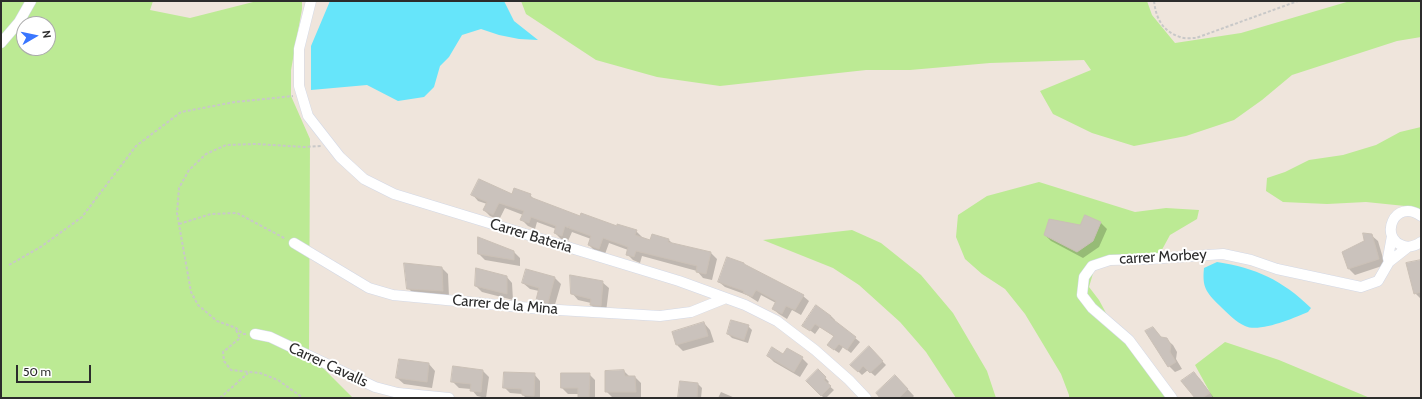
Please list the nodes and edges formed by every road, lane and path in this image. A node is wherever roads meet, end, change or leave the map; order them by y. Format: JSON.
{"nodes":[{"id":1,"x":31,"y":1,"type":"edge"},
{"id":2,"x":311,"y":1,"type":"edge"},
{"id":3,"x":1154,"y":1,"type":"edge"},
{"id":4,"x":1298,"y":1,"type":"edge"},
{"id":5,"x":1,"y":43,"type":"edge"},
{"id":6,"x":302,"y":95,"type":"junction"},
{"id":7,"x":329,"y":143,"type":"junction"},
{"id":8,"x":1421,"y":216,"type":"edge"},
{"id":9,"x":179,"y":224,"type":"junction"},
{"id":10,"x":1392,"y":236,"type":"junction"},
{"id":11,"x":294,"y":243,"type":"joint"},
{"id":12,"x":1420,"y":244,"type":"edge"},
{"id":13,"x":1408,"y":247,"type":"junction"},
{"id":14,"x":1389,"y":262,"type":"junction"},
{"id":15,"x":10,"y":265,"type":"dead end"},
{"id":16,"x":726,"y":298,"type":"junction"},
{"id":17,"x":236,"y":328,"type":"junction"},
{"id":18,"x":255,"y":334,"type":"joint"},
{"id":19,"x":248,"y":373,"type":"junction"},
{"id":20,"x":220,"y":398,"type":"edge"},
{"id":21,"x":303,"y":398,"type":"edge"},
{"id":22,"x":449,"y":398,"type":"edge"},
{"id":23,"x":866,"y":398,"type":"edge"},
{"id":24,"x":1172,"y":398,"type":"edge"}],
"edges":[{"from":1,"to":5,"type":"street"},
{"from":2,"to":6,"type":"street","name":"Carrer Bateria"},
{"from":3,"to":4,"type":"path"},
{"from":6,"to":7,"type":"street","name":"Carrer Bateria"},
{"from":6,"to":15,"type":"path"},
{"from":7,"to":9,"type":"path"},
{"from":7,"to":16,"type":"street","name":"Carrer Bateria"},
{"from":8,"to":10,"type":"street","name":"carrer Morbey"},
{"from":9,"to":11,"type":"path"},
{"from":9,"to":17,"type":"path"},
{"from":10,"to":13,"type":"street"},
{"from":10,"to":14,"type":"street","name":"carrer Morbey"},
{"from":11,"to":16,"type":"street","name":"Carrer de la Mina"},
{"from":12,"to":13,"type":"street"},
{"from":13,"to":14,"type":"street","name":"carrer Morbey"},
{"from":14,"to":24,"type":"street","name":"carrer Morbey"},
{"from":16,"to":23,"type":"street","name":"Carrer Bateria"},
{"from":17,"to":18,"type":"path"},
{"from":17,"to":19,"type":"path"},
{"from":18,"to":22,"type":"street","name":"Carrer Cavalls"},
{"from":19,"to":20,"type":"path"},
{"from":19,"to":21,"type":"path"}]}
